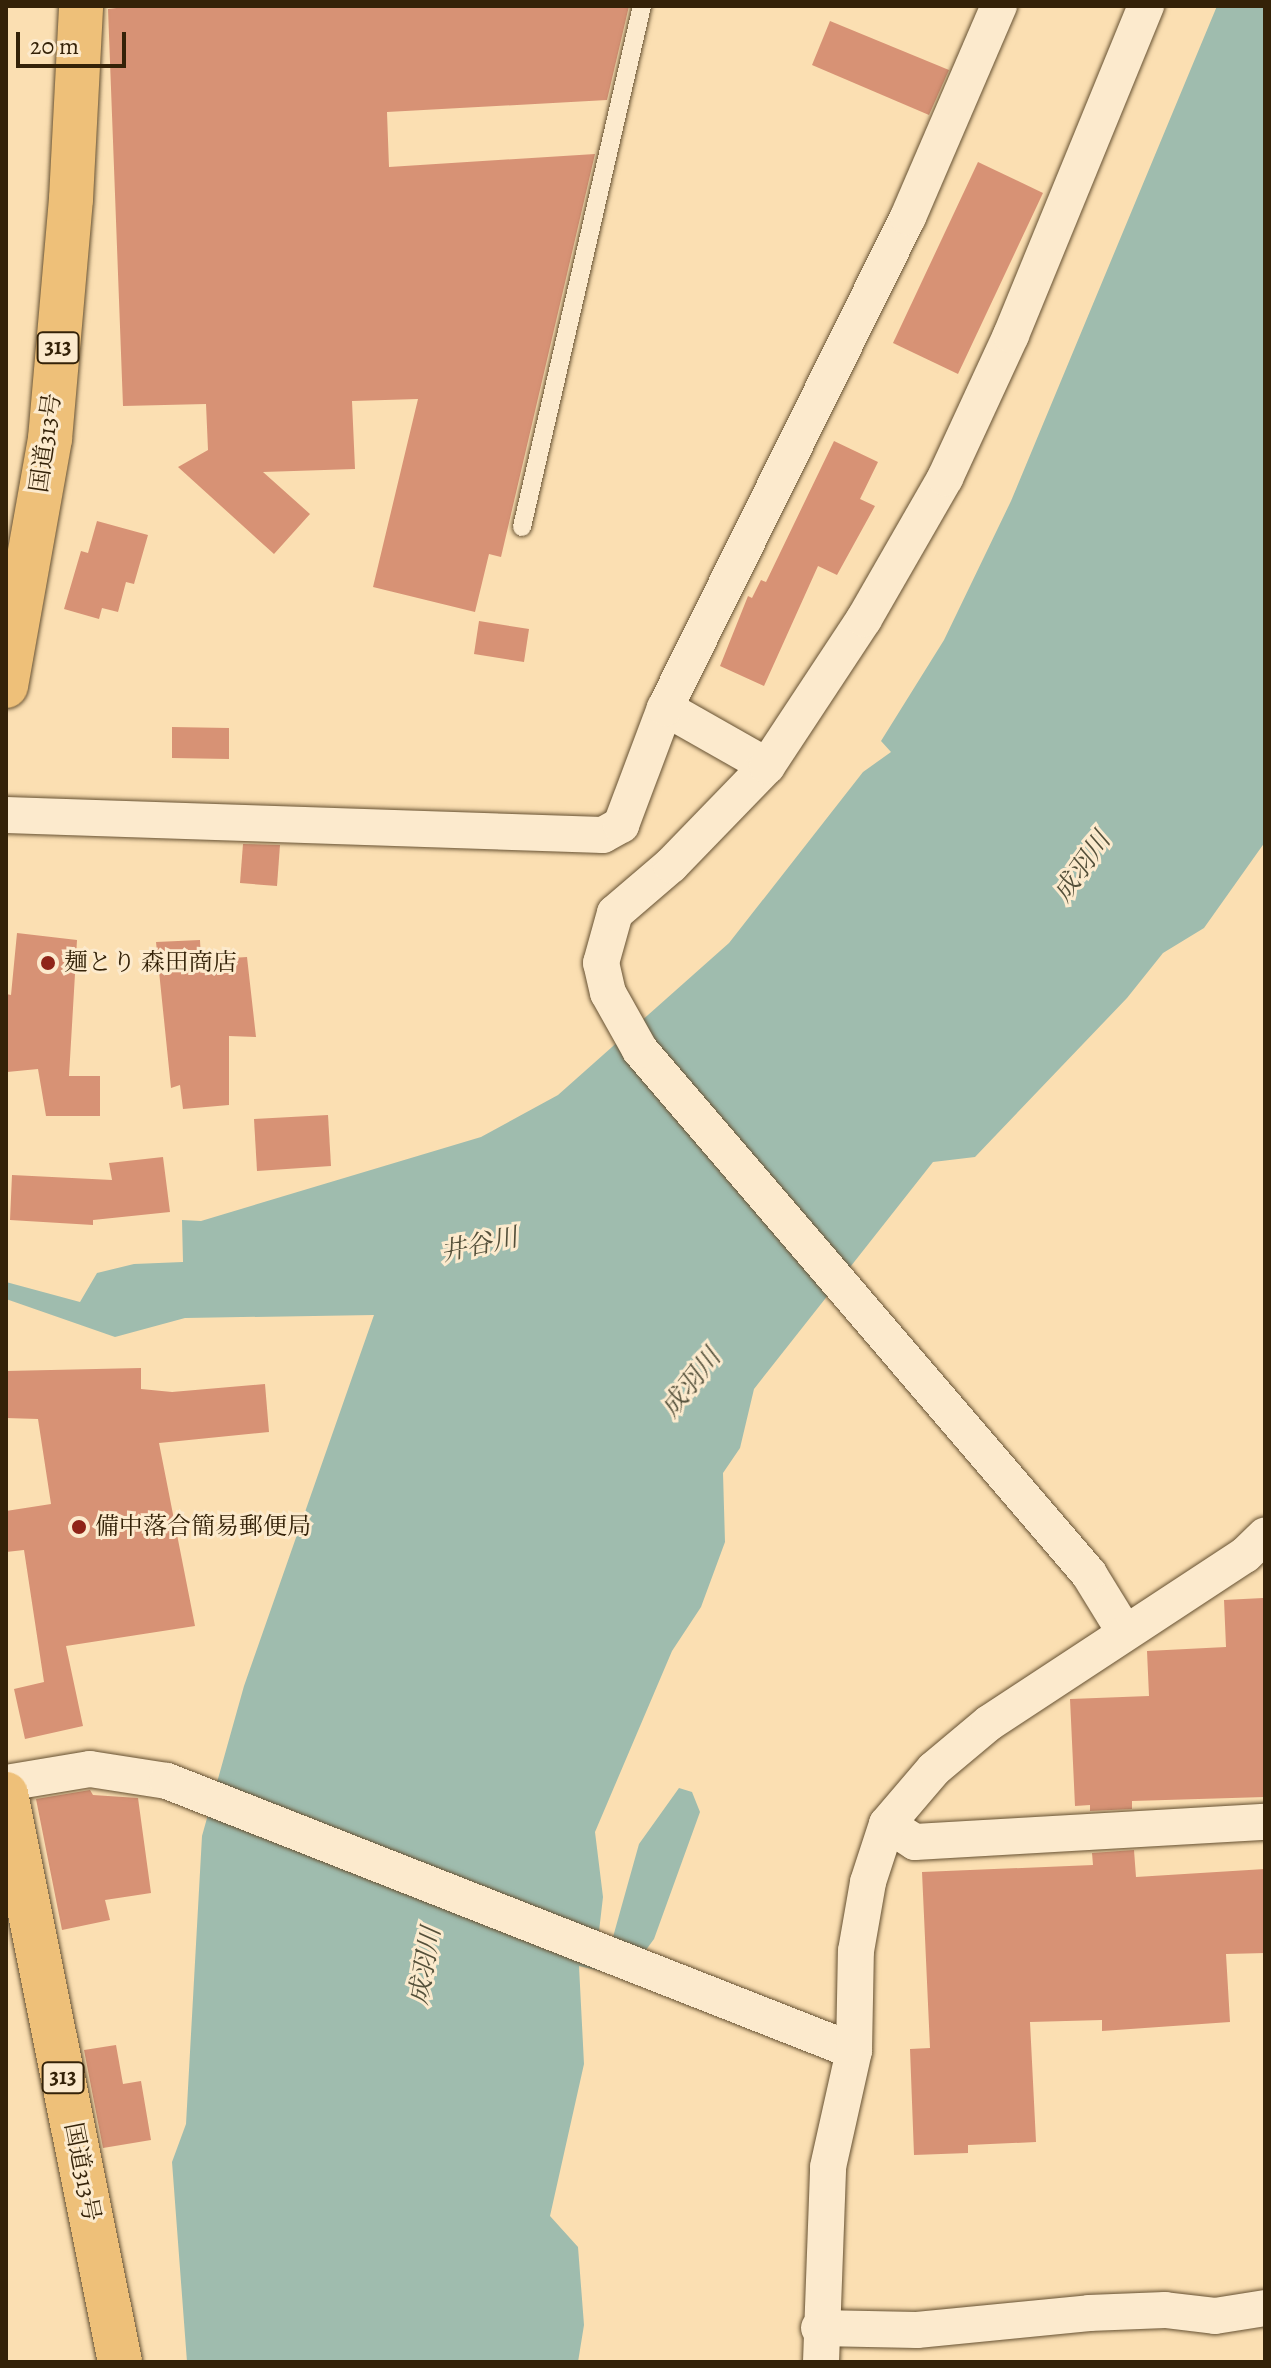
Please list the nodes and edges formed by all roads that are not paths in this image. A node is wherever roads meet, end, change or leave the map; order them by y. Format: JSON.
{"nodes":[{"id":1,"x":81,"y":6,"type":"edge"},
{"id":2,"x":642,"y":6,"type":"edge"},
{"id":3,"x":999,"y":6,"type":"edge"},
{"id":4,"x":1146,"y":6,"type":"edge"},
{"id":5,"x":522,"y":527,"type":"dead end"},
{"id":6,"x":18,"y":548,"type":"edge"},
{"id":7,"x":6,"y":686,"type":"edge"},
{"id":8,"x":665,"y":708,"type":"junction"},
{"id":9,"x":767,"y":766,"type":"junction"},
{"id":10,"x":6,"y":815,"type":"edge"},
{"id":11,"x":1265,"y":1536,"type":"edge"},
{"id":12,"x":1118,"y":1621,"type":"junction"},
{"id":13,"x":6,"y":1783,"type":"edge"},
{"id":14,"x":6,"y":1794,"type":"edge"},
{"id":15,"x":1265,"y":1822,"type":"edge"},
{"id":16,"x":887,"y":1824,"type":"junction"},
{"id":17,"x":839,"y":2045,"type":"junction"},
{"id":18,"x":1265,"y":2308,"type":"edge"},
{"id":19,"x":820,"y":2345,"type":"edge"},
{"id":20,"x":120,"y":2362,"type":"edge"}],
"edges":[{"from":1,"to":6,"type":"highway","name":"国道313号","number":"313"},
{"from":2,"to":5,"type":"lane"},
{"from":3,"to":8,"type":"street"},
{"from":4,"to":9,"type":"street"},
{"from":6,"to":7,"type":"highway","name":"国道313号","number":"313"},
{"from":8,"to":9,"type":"street"},
{"from":8,"to":10,"type":"street"},
{"from":9,"to":12,"type":"street"},
{"from":11,"to":12,"type":"street"},
{"from":12,"to":16,"type":"street"},
{"from":13,"to":17,"type":"street"},
{"from":14,"to":20,"type":"highway","name":"国道313号","number":"313"},
{"from":15,"to":16,"type":"street"},
{"from":16,"to":17,"type":"street"},
{"from":17,"to":19,"type":"street"},
{"from":18,"to":19,"type":"street"}]}
